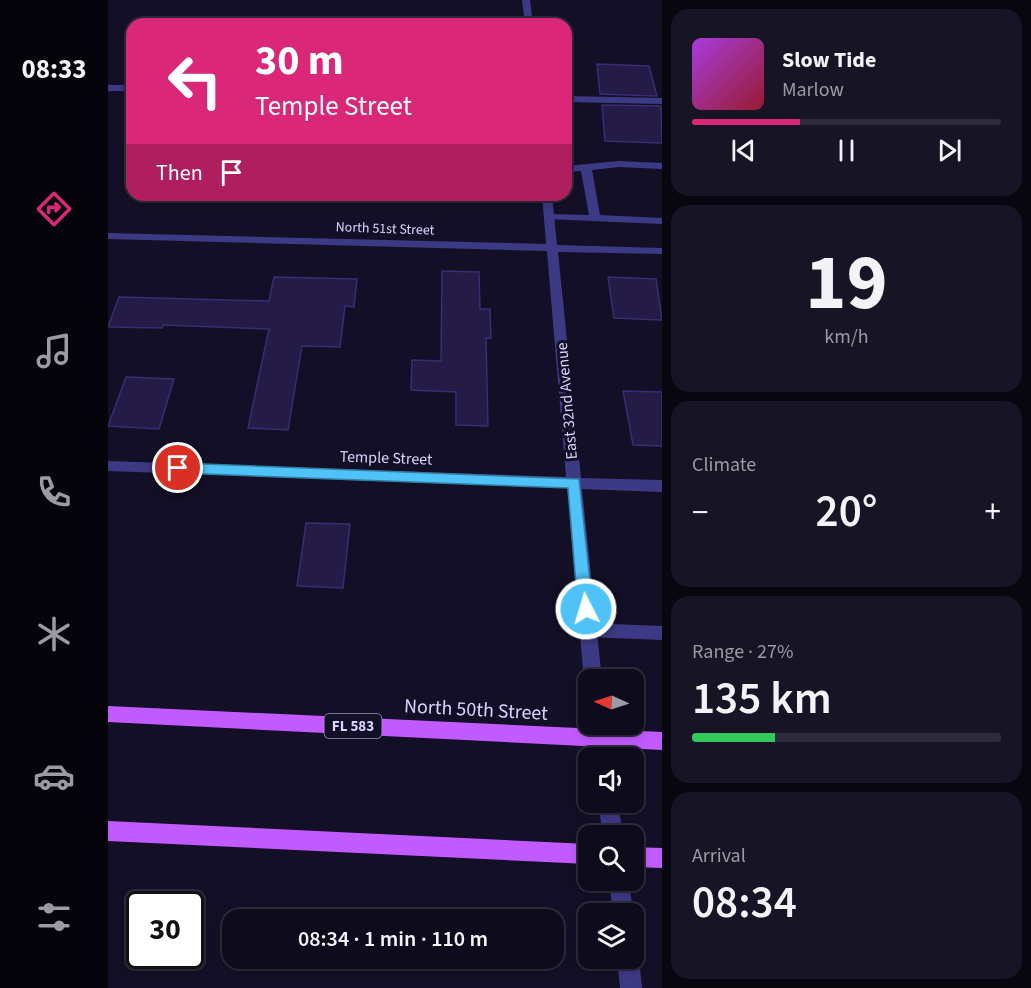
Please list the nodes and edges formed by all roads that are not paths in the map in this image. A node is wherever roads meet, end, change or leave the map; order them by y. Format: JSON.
{"nodes":[{"id":1,"x":526,"y":0,"type":"edge"},
{"id":2,"x":528,"y":18,"type":"edge"},
{"id":3,"x":108,"y":88,"type":"edge"},
{"id":4,"x":126,"y":88,"type":"edge"},
{"id":5,"x":572,"y":99,"type":"edge"},
{"id":6,"x":662,"y":101,"type":"edge"},
{"id":7,"x":662,"y":166,"type":"edge"},
{"id":8,"x":586,"y":167,"type":"junction"},
{"id":9,"x":572,"y":168,"type":"edge"},
{"id":10,"x":548,"y":201,"type":"edge"},
{"id":11,"x":549,"y":217,"type":"junction"},
{"id":12,"x":595,"y":218,"type":"junction"},
{"id":13,"x":662,"y":221,"type":"edge"},
{"id":14,"x":108,"y":236,"type":"edge"},
{"id":15,"x":552,"y":248,"type":"junction"},
{"id":16,"x":662,"y":251,"type":"edge"},
{"id":17,"x":108,"y":466,"type":"edge"},
{"id":18,"x":574,"y":483,"type":"junction"},
{"id":19,"x":662,"y":486,"type":"edge"},
{"id":20,"x":588,"y":630,"type":"junction"},
{"id":21,"x":662,"y":633,"type":"edge"},
{"id":22,"x":592,"y":669,"type":"edge"},
{"id":23,"x":108,"y":714,"type":"edge"},
{"id":24,"x":578,"y":730,"type":"edge"},
{"id":25,"x":623,"y":735,"type":"edge"},
{"id":26,"x":662,"y":741,"type":"edge"},
{"id":27,"x":108,"y":831,"type":"edge"},
{"id":28,"x":578,"y":854,"type":"edge"},
{"id":29,"x":644,"y":857,"type":"edge"},
{"id":30,"x":662,"y":858,"type":"edge"},
{"id":31,"x":629,"y":969,"type":"edge"},
{"id":32,"x":631,"y":988,"type":"edge"}],
"edges":[{"from":1,"to":2,"type":"street"},
{"from":3,"to":4,"type":"street"},
{"from":5,"to":6,"type":"street"},
{"from":7,"to":8,"type":"street"},
{"from":8,"to":9,"type":"street"},
{"from":8,"to":12,"type":"street"},
{"from":10,"to":11,"type":"street","name":"East 32nd Avenue"},
{"from":11,"to":12,"type":"street"},
{"from":11,"to":15,"type":"street","name":"East 32nd Avenue"},
{"from":12,"to":13,"type":"street"},
{"from":14,"to":15,"type":"street","name":"North 51st Street"},
{"from":15,"to":16,"type":"street","name":"North 51st Street"},
{"from":15,"to":18,"type":"street","name":"East 32nd Avenue"},
{"from":17,"to":18,"type":"street","name":"Temple Street"},
{"from":18,"to":19,"type":"street","name":"Temple Street"},
{"from":18,"to":20,"type":"street","name":"East 32nd Avenue"},
{"from":20,"to":21,"type":"street"},
{"from":20,"to":22,"type":"street","name":"East 32nd Avenue"},
{"from":23,"to":24,"type":"main road","name":"North 50th Street","number":"FL 583"},
{"from":25,"to":26,"type":"main road","name":"North 50th Street","number":"FL 583"},
{"from":27,"to":28,"type":"main road"},
{"from":29,"to":30,"type":"main road"},
{"from":31,"to":32,"type":"street"}]}
